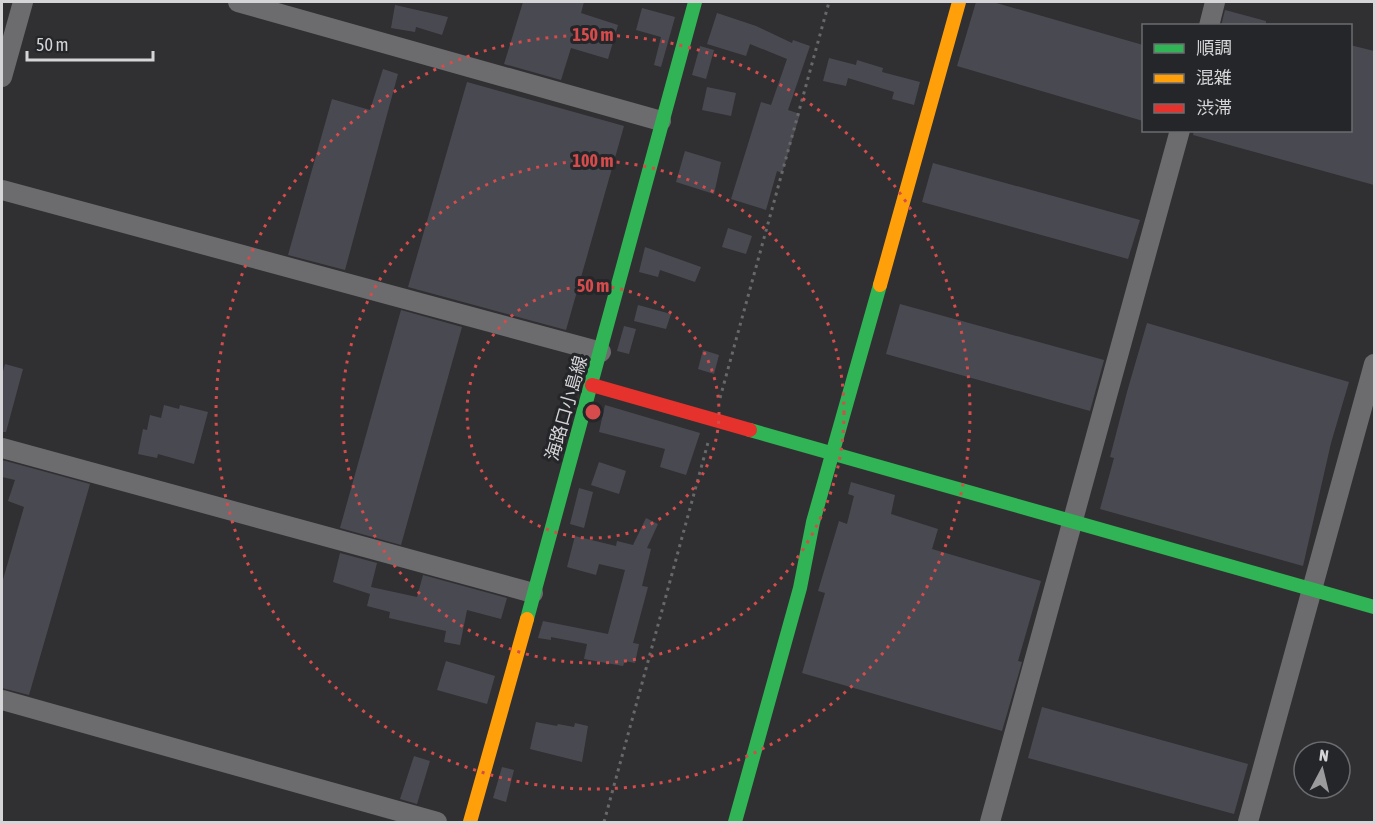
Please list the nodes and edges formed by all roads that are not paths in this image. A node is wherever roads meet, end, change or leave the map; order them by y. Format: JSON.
{"nodes":[{"id":1,"x":23,"y":2,"type":"edge"},
{"id":2,"x":238,"y":2,"type":"edge"},
{"id":3,"x":695,"y":2,"type":"edge"},
{"id":4,"x":959,"y":2,"type":"edge"},
{"id":5,"x":1215,"y":2,"type":"edge"},
{"id":6,"x":1210,"y":24,"type":"edge"},
{"id":7,"x":2,"y":77,"type":"edge"},
{"id":8,"x":661,"y":121,"type":"junction"},
{"id":9,"x":1179,"y":132,"type":"edge"},
{"id":10,"x":2,"y":190,"type":"edge"},
{"id":11,"x":601,"y":352,"type":"junction"},
{"id":12,"x":1374,"y":364,"type":"edge"},
{"id":13,"x":592,"y":385,"type":"junction"},
{"id":14,"x":2,"y":447,"type":"edge"},
{"id":15,"x":832,"y":452,"type":"junction"},
{"id":16,"x":1074,"y":522,"type":"junction"},
{"id":17,"x":1312,"y":590,"type":"junction"},
{"id":18,"x":533,"y":594,"type":"junction"},
{"id":19,"x":1374,"y":607,"type":"edge"},
{"id":20,"x":2,"y":700,"type":"edge"},
{"id":21,"x":437,"y":822,"type":"edge"},
{"id":22,"x":470,"y":822,"type":"edge"},
{"id":23,"x":735,"y":822,"type":"edge"},
{"id":24,"x":990,"y":822,"type":"edge"},
{"id":25,"x":1248,"y":822,"type":"edge"}],
"edges":[{"from":1,"to":7,"type":"street"},
{"from":2,"to":8,"type":"street"},
{"from":3,"to":8,"type":"street","name":"海路口小島線"},
{"from":4,"to":15,"type":"street"},
{"from":5,"to":6,"type":"street"},
{"from":8,"to":11,"type":"street","name":"海路口小島線"},
{"from":9,"to":16,"type":"street"},
{"from":10,"to":11,"type":"street"},
{"from":11,"to":13,"type":"street","name":"海路口小島線"},
{"from":12,"to":17,"type":"street"},
{"from":13,"to":15,"type":"street"},
{"from":13,"to":18,"type":"street","name":"海路口小島線"},
{"from":14,"to":18,"type":"street"},
{"from":15,"to":16,"type":"street"},
{"from":15,"to":23,"type":"street"},
{"from":16,"to":17,"type":"street"},
{"from":16,"to":24,"type":"street"},
{"from":17,"to":19,"type":"street"},
{"from":17,"to":25,"type":"street"},
{"from":18,"to":22,"type":"street","name":"海路口小島線"},
{"from":20,"to":21,"type":"street"}]}
